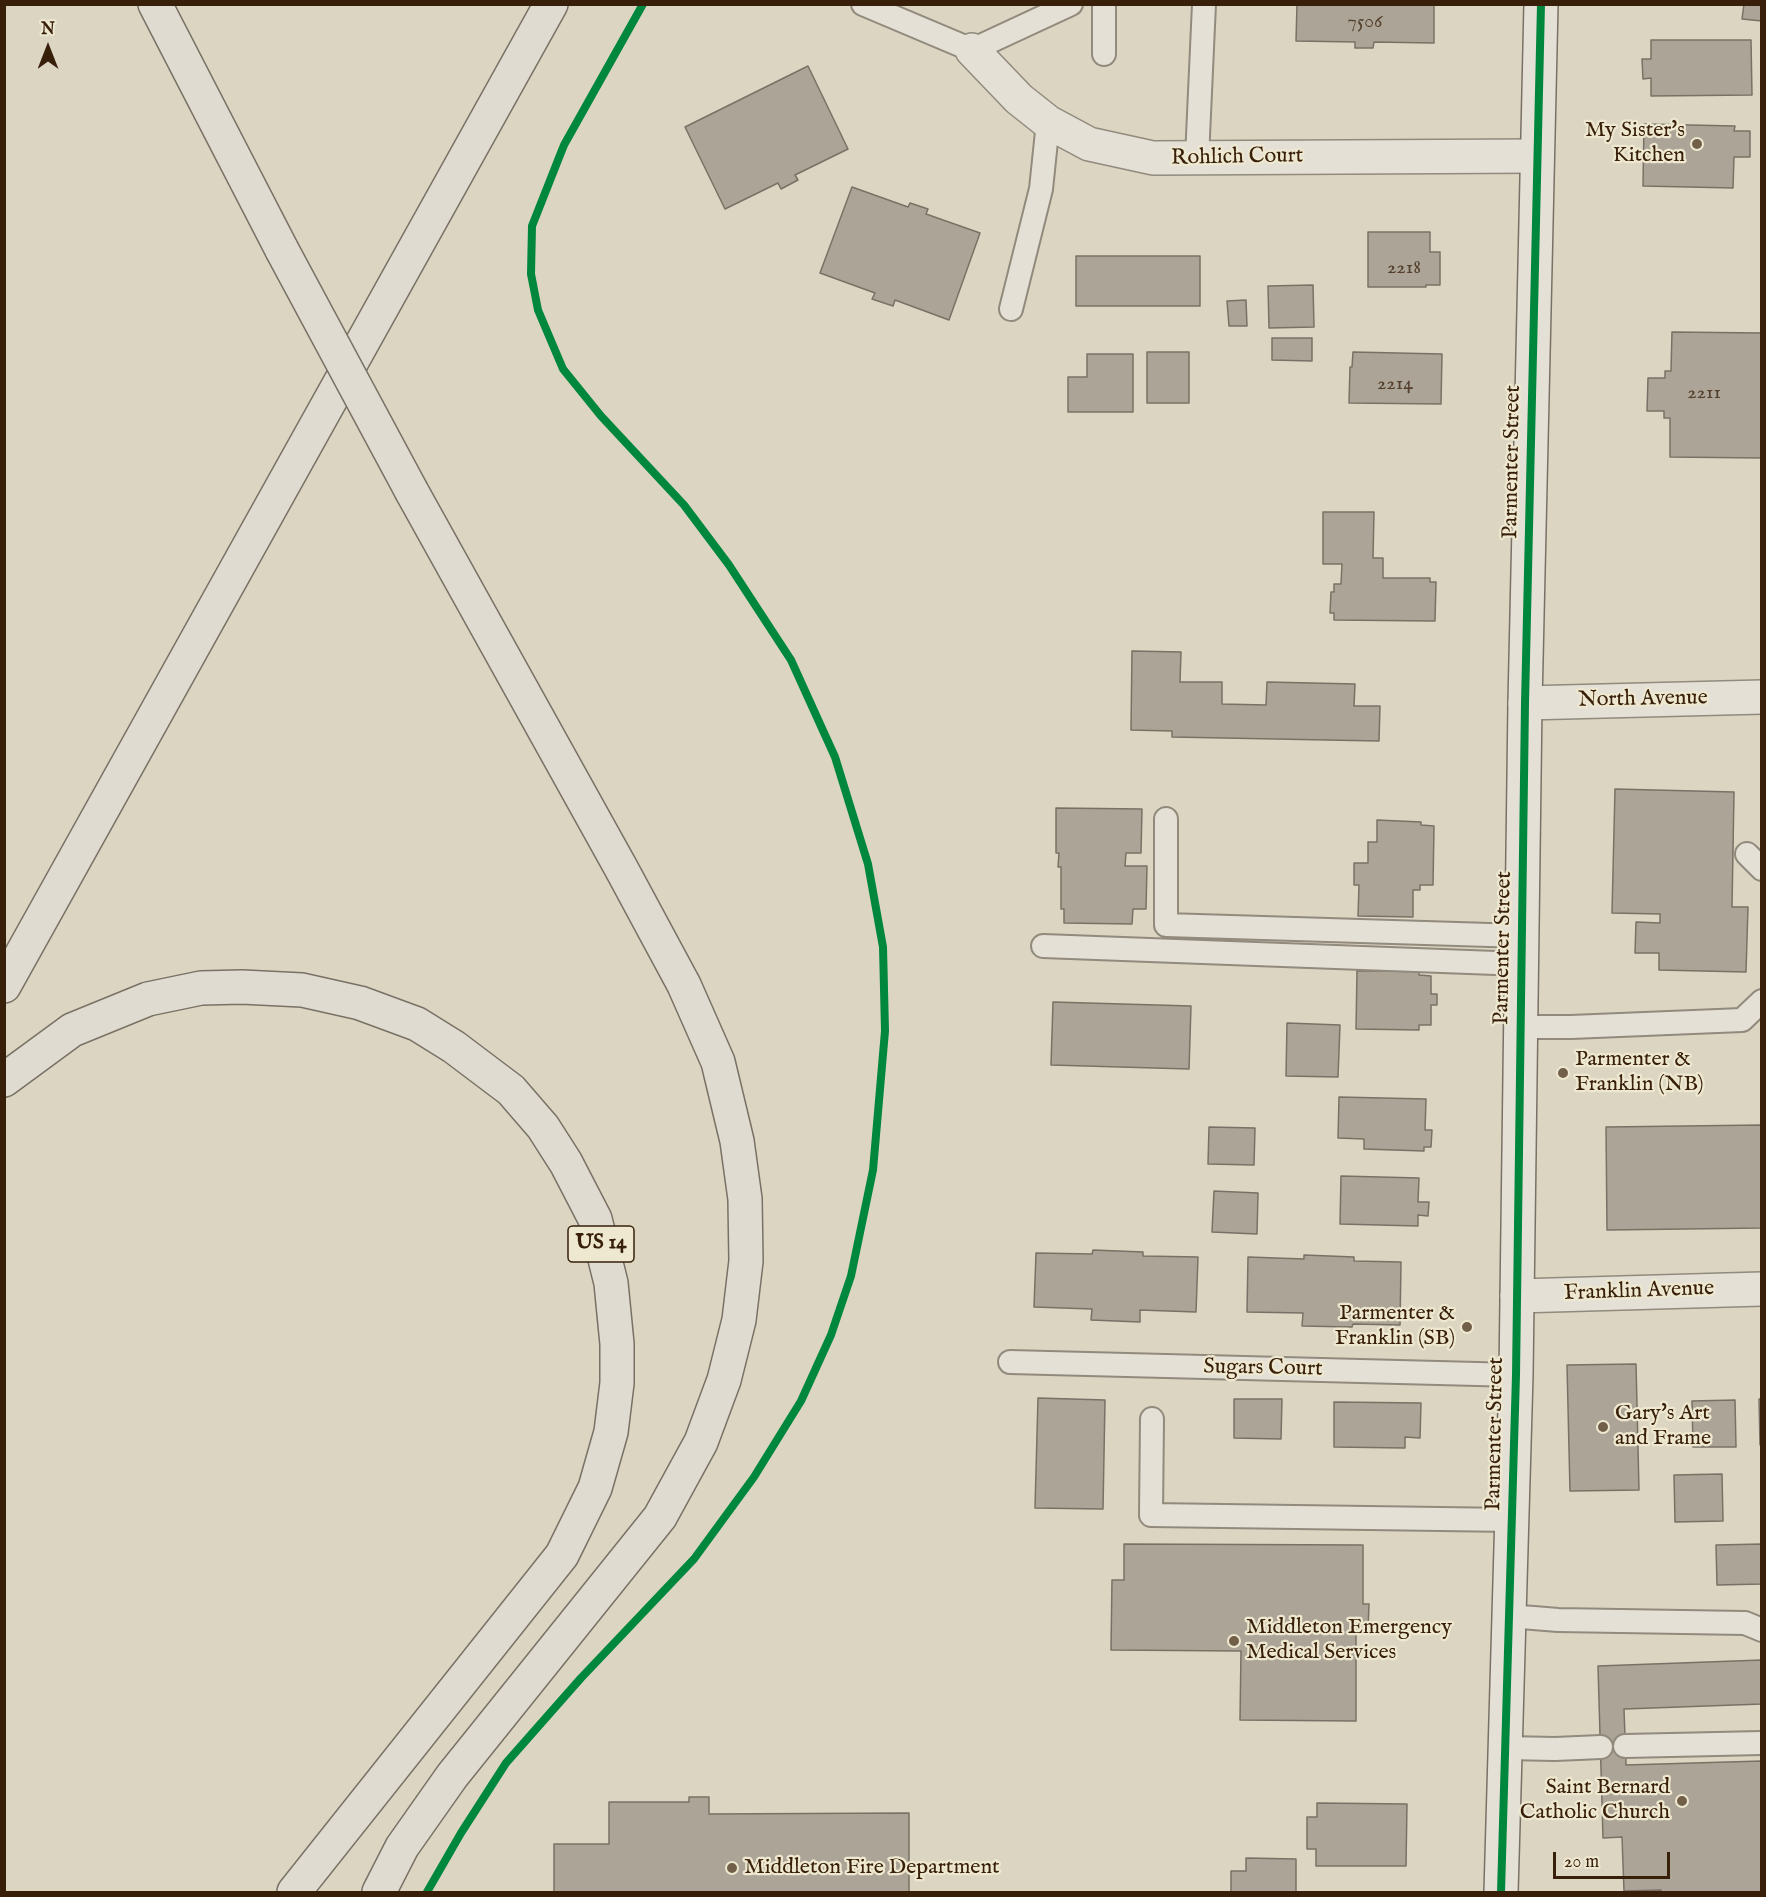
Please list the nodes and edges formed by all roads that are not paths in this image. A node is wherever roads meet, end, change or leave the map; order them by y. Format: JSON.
{"nodes":[{"id":1,"x":156,"y":4,"type":"edge"},
{"id":2,"x":551,"y":4,"type":"edge"},
{"id":3,"x":863,"y":4,"type":"edge"},
{"id":4,"x":1071,"y":4,"type":"edge"},
{"id":5,"x":1104,"y":4,"type":"edge"},
{"id":6,"x":1203,"y":4,"type":"edge"},
{"id":7,"x":1541,"y":4,"type":"edge"},
{"id":8,"x":972,"y":50,"type":"junction"},
{"id":9,"x":1104,"y":54,"type":"dead end"},
{"id":10,"x":1048,"y":122,"type":"junction"},
{"id":11,"x":1537,"y":156,"type":"junction"},
{"id":12,"x":1197,"y":158,"type":"junction"},
{"id":13,"x":1011,"y":309,"type":"dead end"},
{"id":14,"x":1761,"y":697,"type":"edge"},
{"id":15,"x":1526,"y":703,"type":"junction"},
{"id":16,"x":1166,"y":819,"type":"dead end"},
{"id":17,"x":1043,"y":946,"type":"dead end"},
{"id":18,"x":1522,"y":950,"type":"junction"},
{"id":19,"x":4,"y":986,"type":"edge"},
{"id":20,"x":1761,"y":1002,"type":"edge"},
{"id":21,"x":1521,"y":1027,"type":"junction"},
{"id":22,"x":4,"y":1080,"type":"edge"},
{"id":23,"x":1761,"y":1289,"type":"edge"},
{"id":24,"x":1517,"y":1296,"type":"junction"},
{"id":25,"x":1010,"y":1362,"type":"dead end"},
{"id":26,"x":1515,"y":1375,"type":"junction"},
{"id":27,"x":1152,"y":1419,"type":"dead end"},
{"id":28,"x":1512,"y":1520,"type":"junction"},
{"id":29,"x":1509,"y":1616,"type":"junction"},
{"id":30,"x":1761,"y":1630,"type":"edge"},
{"id":31,"x":1761,"y":1743,"type":"edge"},
{"id":32,"x":1625,"y":1746,"type":"dead end"},
{"id":33,"x":1600,"y":1747,"type":"dead end"},
{"id":34,"x":1506,"y":1748,"type":"junction"},
{"id":35,"x":300,"y":1888,"type":"edge"},
{"id":36,"x":379,"y":1893,"type":"edge"},
{"id":37,"x":1502,"y":1893,"type":"edge"}],
"edges":[{"from":1,"to":36,"type":"highway","bridge":true},
{"from":2,"to":19,"type":"highway"},
{"from":3,"to":8,"type":"lane"},
{"from":4,"to":8,"type":"lane"},
{"from":5,"to":9,"type":"lane"},
{"from":6,"to":12,"type":"lane"},
{"from":7,"to":11,"type":"street","name":"Parmenter Street"},
{"from":8,"to":10,"type":"street","name":"Rohlich Court"},
{"from":10,"to":12,"type":"street","name":"Rohlich Court"},
{"from":10,"to":13,"type":"lane"},
{"from":11,"to":12,"type":"street","name":"Rohlich Court"},
{"from":11,"to":15,"type":"street","name":"Parmenter Street"},
{"from":14,"to":15,"type":"street","name":"North Avenue"},
{"from":15,"to":18,"type":"street","name":"Parmenter Street"},
{"from":16,"to":18,"type":"lane"},
{"from":17,"to":18,"type":"lane"},
{"from":18,"to":21,"type":"street","name":"Parmenter Street"},
{"from":20,"to":21,"type":"lane"},
{"from":21,"to":24,"type":"street","name":"Parmenter Street"},
{"from":22,"to":35,"type":"highway","number":"US 14"},
{"from":23,"to":24,"type":"street","name":"Franklin Avenue"},
{"from":24,"to":26,"type":"street","name":"Parmenter Street"},
{"from":25,"to":26,"type":"lane","name":"Sugars Court"},
{"from":26,"to":28,"type":"street","name":"Parmenter Street"},
{"from":27,"to":28,"type":"lane"},
{"from":28,"to":29,"type":"street","name":"Parmenter Street"},
{"from":29,"to":30,"type":"lane"},
{"from":29,"to":34,"type":"street","name":"Parmenter Street"},
{"from":31,"to":32,"type":"lane"},
{"from":33,"to":34,"type":"lane"},
{"from":34,"to":37,"type":"street","name":"Parmenter Street"}]}
